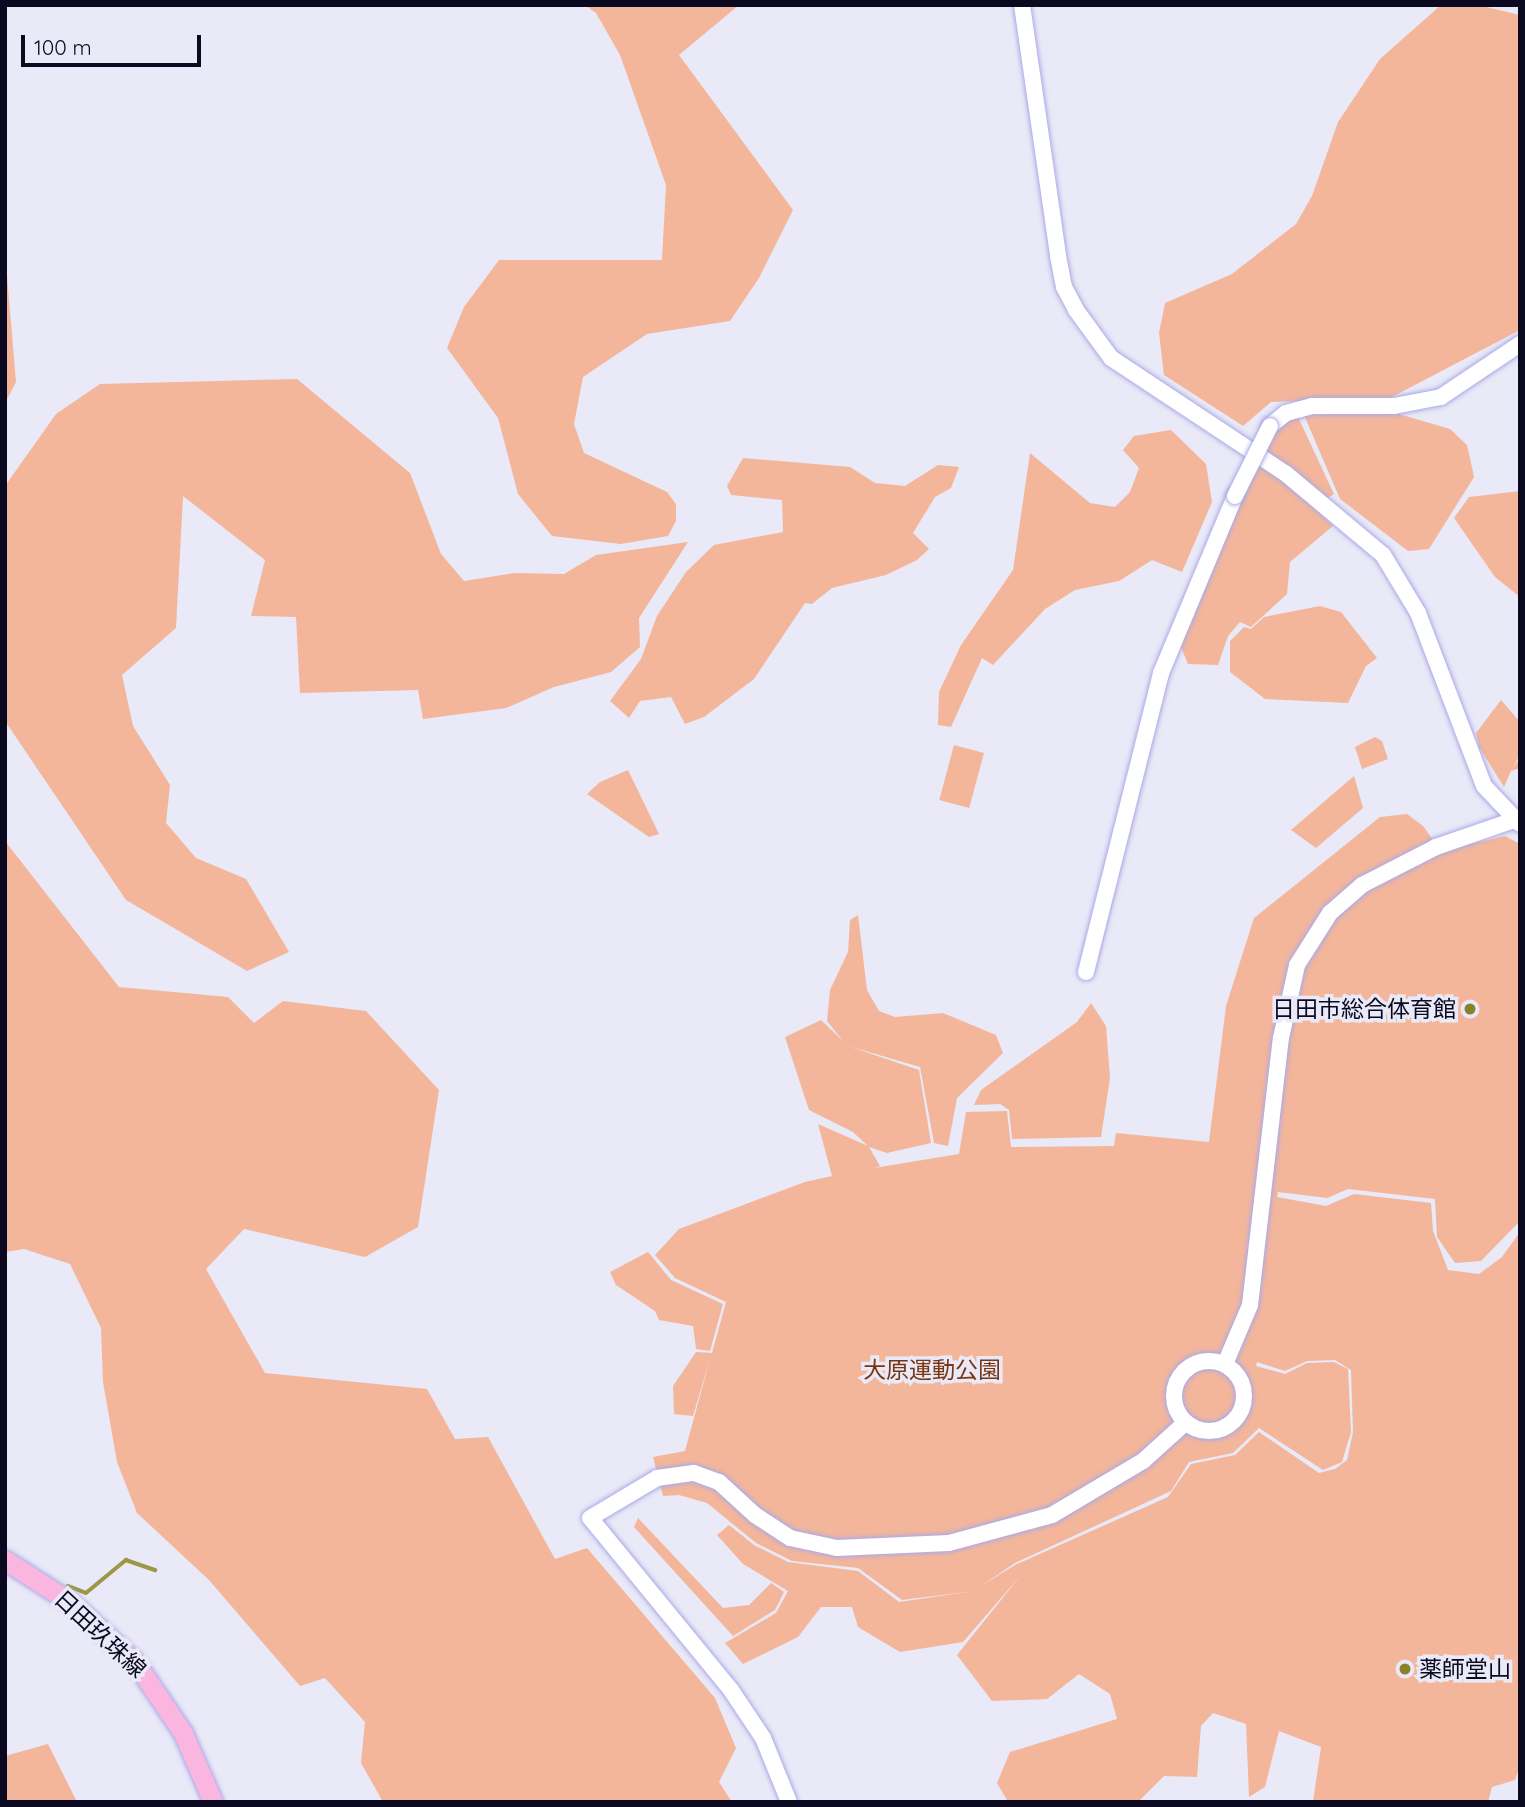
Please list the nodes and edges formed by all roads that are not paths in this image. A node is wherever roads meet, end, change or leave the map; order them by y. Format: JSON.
{"nodes":[{"id":1,"x":1022,"y":5,"type":"edge"},
{"id":2,"x":1520,"y":344,"type":"edge"},
{"id":3,"x":1517,"y":822,"type":"edge"},
{"id":4,"x":1086,"y":972,"type":"dead end"},
{"id":5,"x":1225,"y":1364,"type":"junction"},
{"id":6,"x":1185,"y":1423,"type":"junction"},
{"id":7,"x":5,"y":1560,"type":"edge"},
{"id":8,"x":213,"y":1802,"type":"edge"},
{"id":9,"x":789,"y":1802,"type":"edge"}],
"edges":[{"from":1,"to":3,"type":"street"},
{"from":2,"to":4,"type":"street","bridge":true},
{"from":3,"to":5,"type":"street"},
{"from":5,"to":6,"type":"street"},
{"from":5,"to":6,"type":"street"},
{"from":6,"to":9,"type":"street"},
{"from":7,"to":8,"type":"main road","name":"日田玖珠線"}]}
